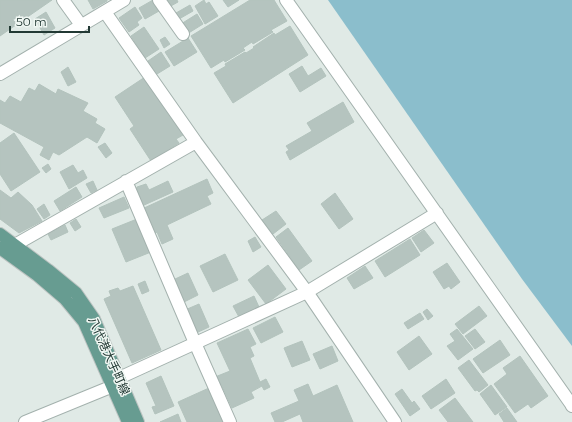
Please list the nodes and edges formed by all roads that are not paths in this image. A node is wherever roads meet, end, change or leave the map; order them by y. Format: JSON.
{"nodes":[{"id":1,"x":63,"y":0,"type":"edge"},
{"id":2,"x":124,"y":0,"type":"edge"},
{"id":3,"x":159,"y":0,"type":"edge"},
{"id":4,"x":286,"y":0,"type":"edge"},
{"id":5,"x":105,"y":12,"type":"junction"},
{"id":6,"x":81,"y":25,"type":"junction"},
{"id":7,"x":183,"y":34,"type":"dead end"},
{"id":8,"x":0,"y":74,"type":"edge"},
{"id":9,"x":196,"y":142,"type":"junction"},
{"id":10,"x":126,"y":181,"type":"junction"},
{"id":11,"x":437,"y":213,"type":"junction"},
{"id":12,"x":0,"y":234,"type":"edge"},
{"id":13,"x":6,"y":248,"type":"edge"},
{"id":14,"x":306,"y":292,"type":"junction"},
{"id":15,"x":195,"y":343,"type":"junction"},
{"id":16,"x":116,"y":382,"type":"junction"},
{"id":17,"x":572,"y":406,"type":"edge"},
{"id":18,"x":24,"y":422,"type":"edge"},
{"id":19,"x":128,"y":422,"type":"edge"},
{"id":20,"x":138,"y":422,"type":"edge"},
{"id":21,"x":230,"y":422,"type":"edge"},
{"id":22,"x":396,"y":422,"type":"edge"}],
"edges":[{"from":1,"to":6,"type":"street"},
{"from":2,"to":5,"type":"street"},
{"from":3,"to":7,"type":"street"},
{"from":4,"to":11,"type":"street"},
{"from":5,"to":6,"type":"street"},
{"from":5,"to":9,"type":"street"},
{"from":6,"to":8,"type":"street"},
{"from":9,"to":10,"type":"street"},
{"from":9,"to":14,"type":"street"},
{"from":10,"to":13,"type":"street"},
{"from":10,"to":15,"type":"street"},
{"from":11,"to":14,"type":"street"},
{"from":11,"to":17,"type":"street"},
{"from":12,"to":13,"type":"main road","name":"八代港大手町線"},
{"from":13,"to":16,"type":"main road","name":"八代港大手町線"},
{"from":14,"to":15,"type":"street"},
{"from":14,"to":22,"type":"street"},
{"from":15,"to":16,"type":"street"},
{"from":15,"to":21,"type":"street"},
{"from":16,"to":18,"type":"street"},
{"from":16,"to":19,"type":"main road","name":"八代港大手町線"},
{"from":16,"to":20,"type":"main road","name":"八代港大手町線"}]}
